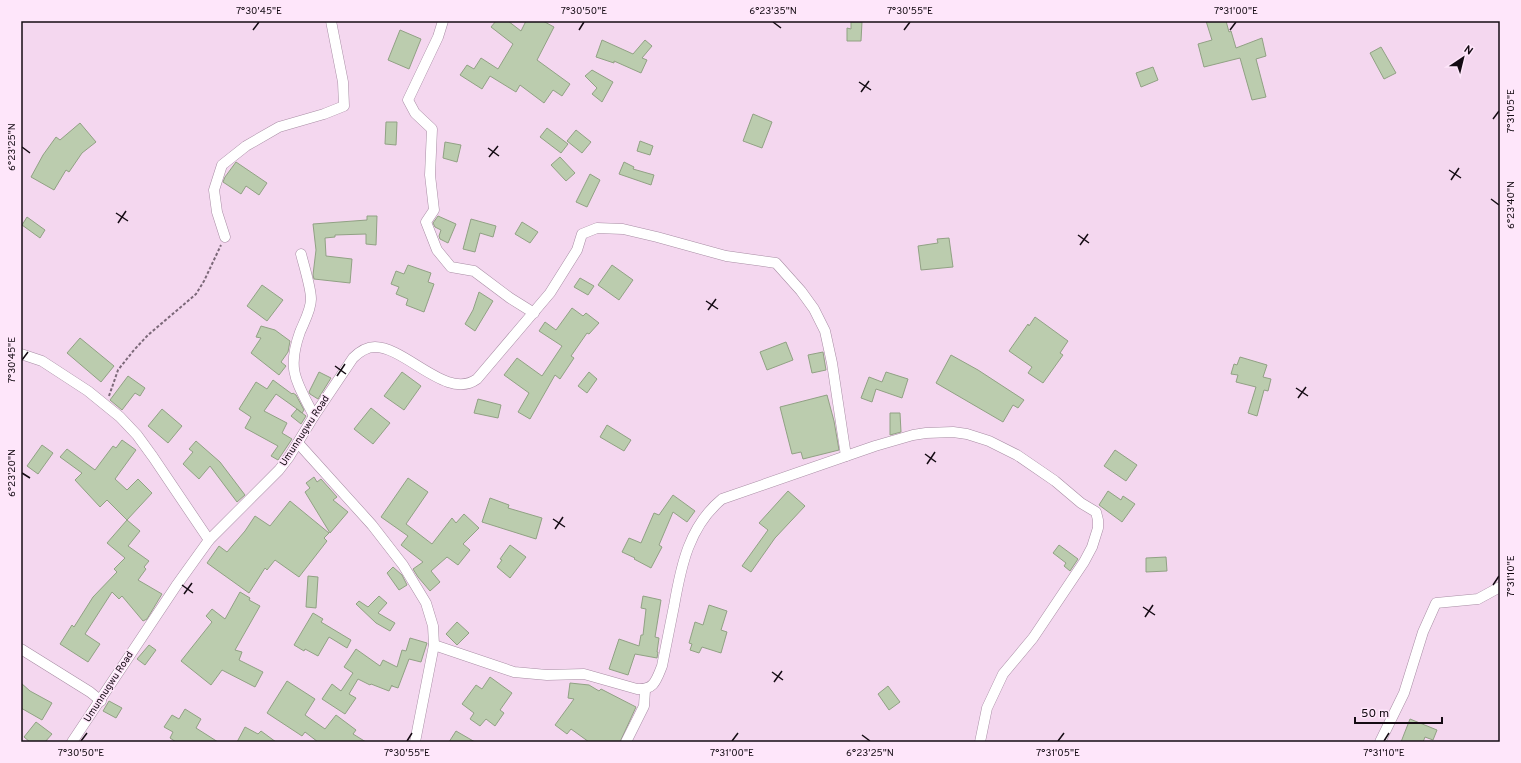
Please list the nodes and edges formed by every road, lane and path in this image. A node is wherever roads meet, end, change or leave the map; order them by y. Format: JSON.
{"nodes":[{"id":1,"x":330,"y":21,"type":"edge"},
{"id":2,"x":443,"y":21,"type":"edge"},
{"id":3,"x":225,"y":237,"type":"joint"},
{"id":4,"x":301,"y":254,"type":"dead end"},
{"id":5,"x":534,"y":313,"type":"junction"},
{"id":6,"x":21,"y":354,"type":"edge"},
{"id":7,"x":106,"y":404,"type":"junction"},
{"id":8,"x":314,"y":416,"type":"junction"},
{"id":9,"x":298,"y":443,"type":"junction"},
{"id":10,"x":846,"y":456,"type":"junction"},
{"id":11,"x":209,"y":540,"type":"junction"},
{"id":12,"x":1500,"y":587,"type":"edge"},
{"id":13,"x":434,"y":645,"type":"junction"},
{"id":14,"x":21,"y":649,"type":"edge"},
{"id":15,"x":646,"y":690,"type":"junction"},
{"id":16,"x":101,"y":701,"type":"junction"},
{"id":17,"x":72,"y":742,"type":"edge"},
{"id":18,"x":416,"y":742,"type":"edge"},
{"id":19,"x":626,"y":742,"type":"edge"},
{"id":20,"x":980,"y":742,"type":"edge"},
{"id":21,"x":1380,"y":742,"type":"edge"}],
"edges":[{"from":1,"to":3,"type":"street"},
{"from":2,"to":5,"type":"street"},
{"from":3,"to":7,"type":"path"},
{"from":4,"to":8,"type":"street"},
{"from":5,"to":8,"type":"street","name":"Umunnugwu Road"},
{"from":5,"to":10,"type":"street","name":"Umunnugwu Road"},
{"from":6,"to":7,"type":"street"},
{"from":7,"to":11,"type":"street"},
{"from":8,"to":9,"type":"street","name":"Umunnugwu Road"},
{"from":9,"to":11,"type":"street","name":"Umunnugwu Road"},
{"from":9,"to":13,"type":"street"},
{"from":10,"to":15,"type":"street"},
{"from":10,"to":20,"type":"street"},
{"from":11,"to":16,"type":"street","name":"Umunnugwu Road"},
{"from":12,"to":21,"type":"street"},
{"from":13,"to":15,"type":"street"},
{"from":13,"to":18,"type":"street"},
{"from":14,"to":16,"type":"street"},
{"from":15,"to":19,"type":"street"},
{"from":16,"to":17,"type":"street","name":"Umunnugwu Road"}]}
